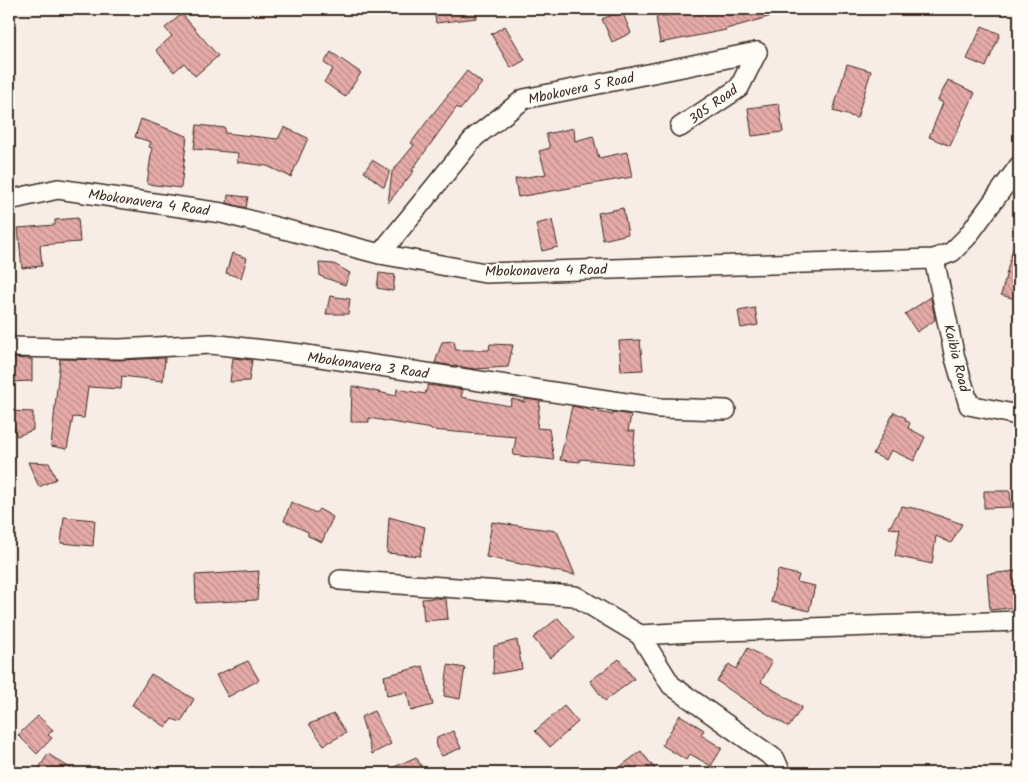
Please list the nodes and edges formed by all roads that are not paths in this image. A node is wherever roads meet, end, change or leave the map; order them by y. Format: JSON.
{"nodes":[{"id":1,"x":757,"y":52,"type":"joint"},
{"id":2,"x":680,"y":127,"type":"dead end"},
{"id":3,"x":1019,"y":166,"type":"edge"},
{"id":4,"x":9,"y":200,"type":"edge"},
{"id":5,"x":380,"y":254,"type":"junction"},
{"id":6,"x":934,"y":259,"type":"junction"},
{"id":7,"x":9,"y":347,"type":"edge"},
{"id":8,"x":726,"y":410,"type":"dead end"},
{"id":9,"x":1019,"y":417,"type":"edge"},
{"id":10,"x":340,"y":580,"type":"dead end"},
{"id":11,"x":1019,"y":622,"type":"edge"},
{"id":12,"x":640,"y":635,"type":"junction"},
{"id":13,"x":776,"y":768,"type":"edge"}],
"edges":[{"from":1,"to":2,"type":"street","name":"305 Road"},
{"from":1,"to":5,"type":"street","name":"Mbokovera 5 Road"},
{"from":3,"to":6,"type":"street","name":"Mbokonavera 4 Road"},
{"from":4,"to":5,"type":"street","name":"Mbokonavera 4 Road"},
{"from":5,"to":6,"type":"street","name":"Mbokonavera 4 Road"},
{"from":6,"to":9,"type":"street","name":"Kaibia Road"},
{"from":7,"to":8,"type":"street","name":"Mbokonavera 3 Road"},
{"from":10,"to":12,"type":"street"},
{"from":11,"to":12,"type":"street"},
{"from":12,"to":13,"type":"street"}]}
